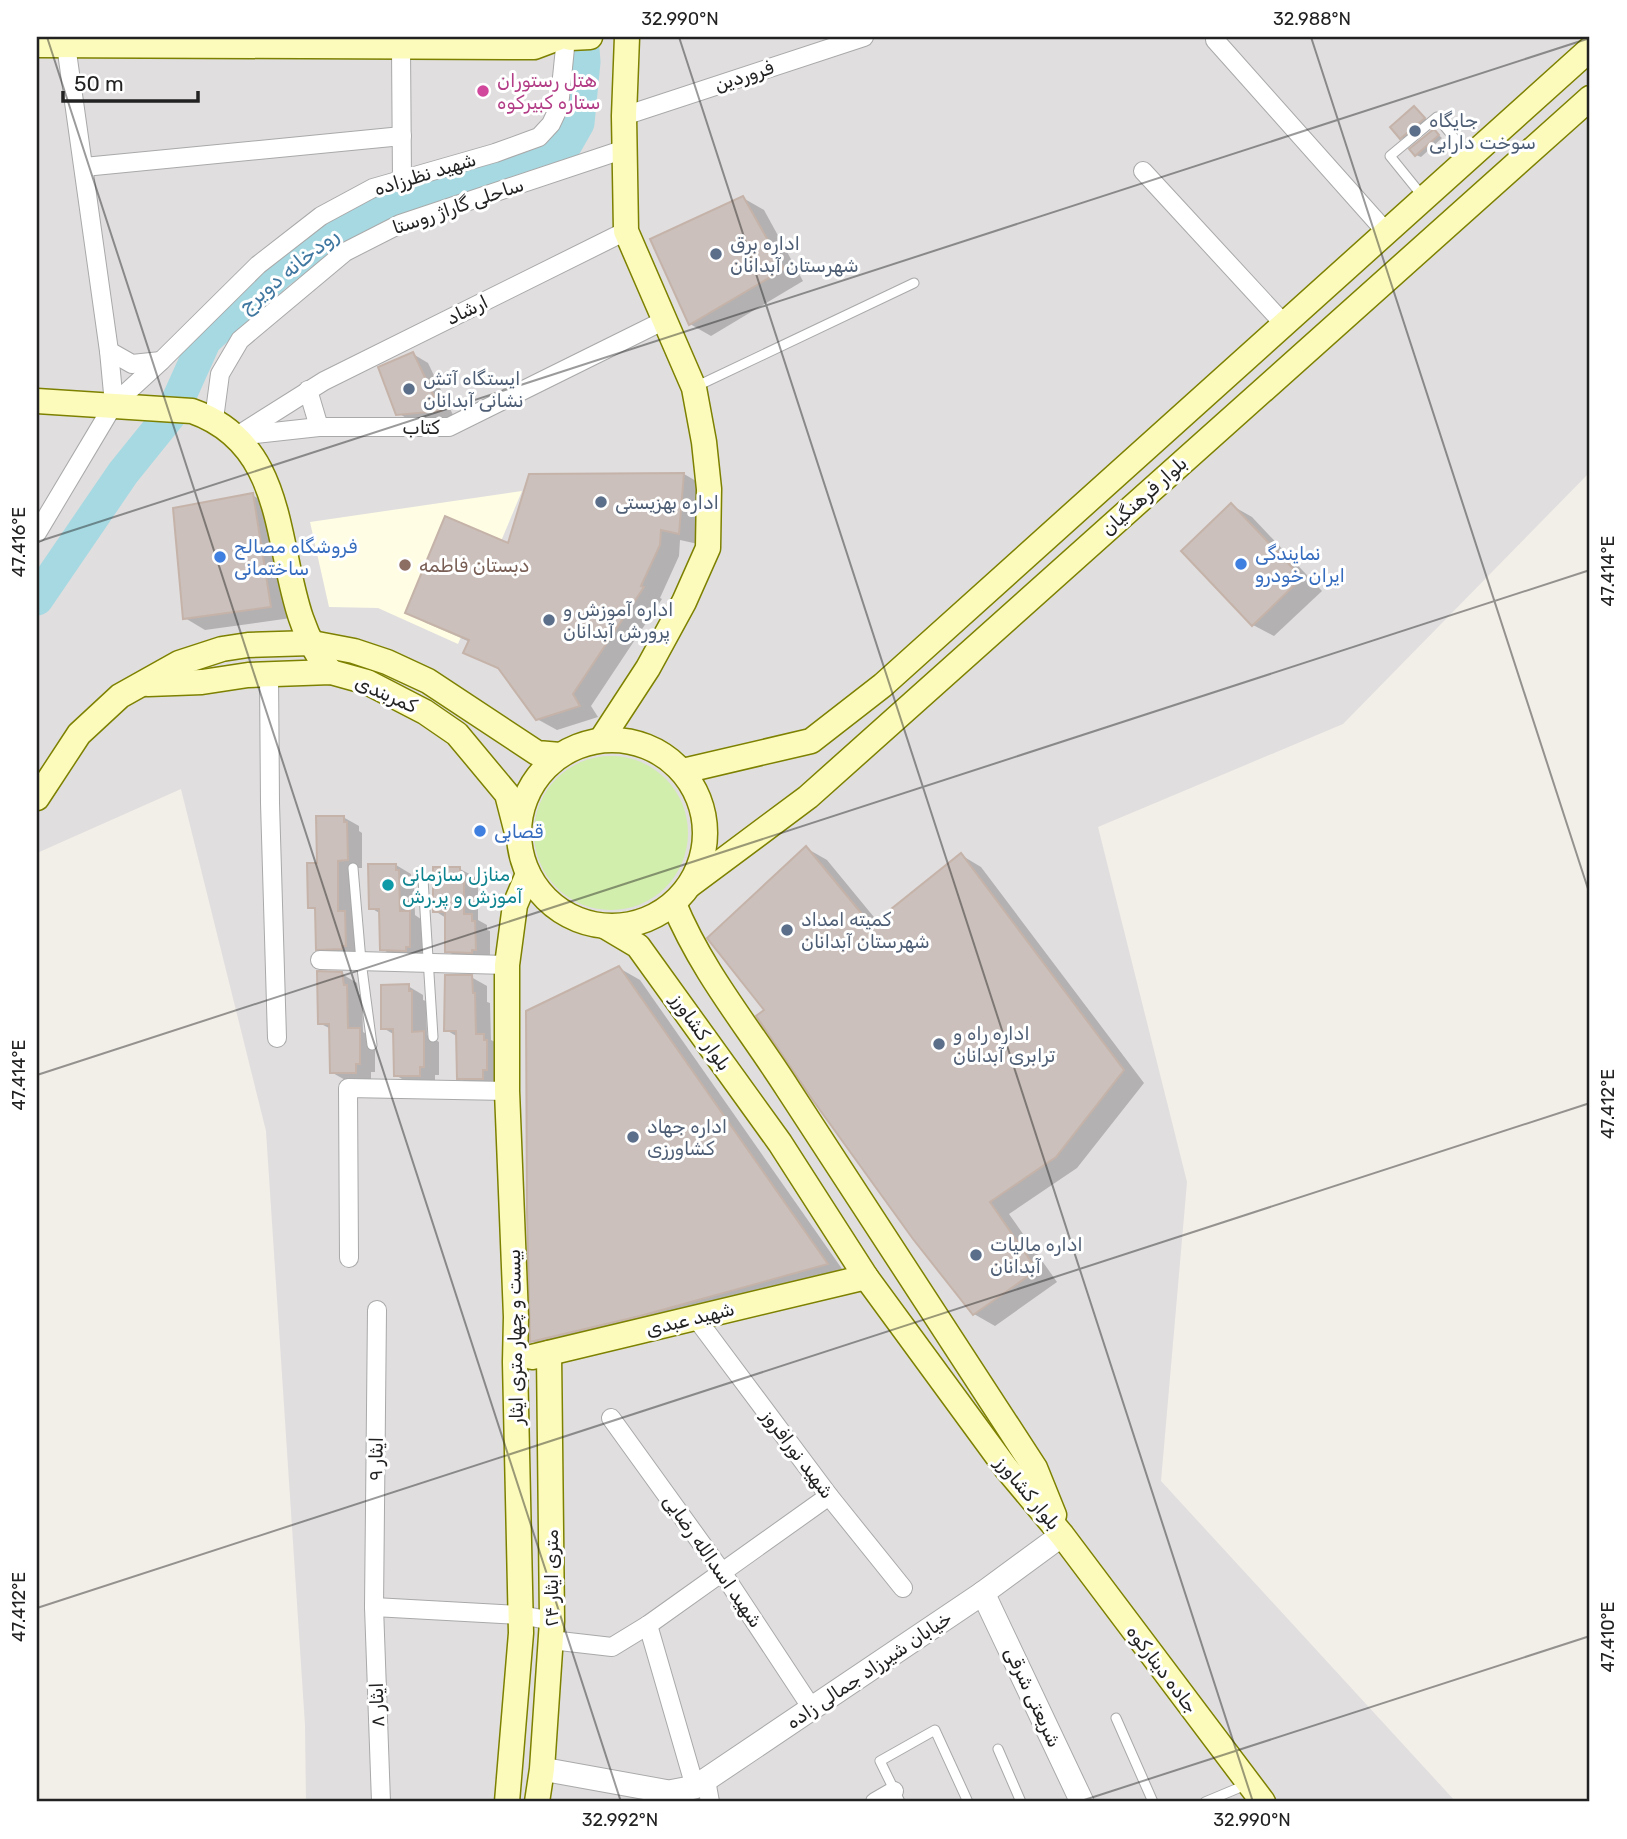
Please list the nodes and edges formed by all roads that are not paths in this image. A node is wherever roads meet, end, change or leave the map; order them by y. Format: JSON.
{"nodes":[{"id":1,"x":627,"y":37,"type":"edge"},
{"id":2,"x":864,"y":37,"type":"edge"},
{"id":3,"x":568,"y":38,"type":"edge"},
{"id":4,"x":1214,"y":40,"type":"dead end"},
{"id":5,"x":37,"y":45,"type":"edge"},
{"id":6,"x":66,"y":46,"type":"junction"},
{"id":7,"x":401,"y":48,"type":"junction"},
{"id":8,"x":1590,"y":49,"type":"edge"},
{"id":9,"x":1590,"y":98,"type":"edge"},
{"id":10,"x":624,"y":116,"type":"junction"},
{"id":11,"x":402,"y":136,"type":"junction"},
{"id":12,"x":625,"y":149,"type":"junction"},
{"id":13,"x":1469,"y":157,"type":"junction"},
{"id":14,"x":84,"y":167,"type":"junction"},
{"id":15,"x":1143,"y":171,"type":"dead end"},
{"id":16,"x":402,"y":180,"type":"junction"},
{"id":17,"x":1424,"y":198,"type":"junction"},
{"id":18,"x":626,"y":232,"type":"junction"},
{"id":19,"x":1386,"y":232,"type":"junction"},
{"id":20,"x":914,"y":283,"type":"dead end"},
{"id":21,"x":665,"y":320,"type":"junction"},
{"id":22,"x":1289,"y":321,"type":"junction"},
{"id":23,"x":1316,"y":343,"type":"junction"},
{"id":24,"x":109,"y":351,"type":"junction"},
{"id":25,"x":161,"y":361,"type":"junction"},
{"id":26,"x":694,"y":388,"type":"junction"},
{"id":27,"x":308,"y":390,"type":"junction"},
{"id":28,"x":37,"y":401,"type":"edge"},
{"id":29,"x":114,"y":404,"type":"junction"},
{"id":30,"x":203,"y":415,"type":"junction"},
{"id":31,"x":318,"y":427,"type":"junction"},
{"id":32,"x":237,"y":436,"type":"junction"},
{"id":33,"x":37,"y":533,"type":"edge"},
{"id":34,"x":312,"y":643,"type":"junction"},
{"id":35,"x":331,"y":672,"type":"junction"},
{"id":36,"x":269,"y":673,"type":"junction"},
{"id":37,"x":144,"y":684,"type":"junction"},
{"id":38,"x":601,"y":740,"type":"junction"},
{"id":39,"x":560,"y":755,"type":"junction"},
{"id":40,"x":683,"y":771,"type":"junction"},
{"id":41,"x":37,"y":798,"type":"edge"},
{"id":42,"x":519,"y":839,"type":"junction"},
{"id":43,"x":354,"y":868,"type":"dead end"},
{"id":44,"x":528,"y":874,"type":"junction"},
{"id":45,"x":423,"y":878,"type":"dead end"},
{"id":46,"x":682,"y":895,"type":"junction"},
{"id":47,"x":606,"y":927,"type":"junction"},
{"id":48,"x":320,"y":960,"type":"dead end"},
{"id":49,"x":362,"y":961,"type":"junction"},
{"id":50,"x":428,"y":963,"type":"junction"},
{"id":51,"x":507,"y":965,"type":"junction"},
{"id":52,"x":433,"y":1037,"type":"dead end"},
{"id":53,"x":277,"y":1038,"type":"dead end"},
{"id":54,"x":372,"y":1045,"type":"dead end"},
{"id":55,"x":778,"y":1073,"type":"junction"},
{"id":56,"x":507,"y":1091,"type":"junction"},
{"id":57,"x":747,"y":1096,"type":"junction"},
{"id":58,"x":803,"y":1113,"type":"junction"},
{"id":59,"x":779,"y":1143,"type":"junction"},
{"id":60,"x":349,"y":1258,"type":"dead end"},
{"id":61,"x":866,"y":1277,"type":"junction"},
{"id":62,"x":377,"y":1310,"type":"dead end"},
{"id":63,"x":696,"y":1318,"type":"junction"},
{"id":64,"x":549,"y":1353,"type":"junction"},
{"id":65,"x":515,"y":1362,"type":"junction"},
{"id":66,"x":611,"y":1418,"type":"dead end"},
{"id":67,"x":829,"y":1496,"type":"junction"},
{"id":68,"x":1062,"y":1535,"type":"junction"},
{"id":69,"x":722,"y":1572,"type":"junction"},
{"id":70,"x":903,"y":1588,"type":"dead end"},
{"id":71,"x":983,"y":1593,"type":"junction"},
{"id":72,"x":374,"y":1607,"type":"junction"},
{"id":73,"x":521,"y":1614,"type":"junction"},
{"id":74,"x":551,"y":1621,"type":"junction"},
{"id":75,"x":649,"y":1625,"type":"junction"},
{"id":76,"x":811,"y":1707,"type":"junction"},
{"id":77,"x":1116,"y":1717,"type":"dead end"},
{"id":78,"x":998,"y":1749,"type":"dead end"},
{"id":79,"x":542,"y":1769,"type":"junction"},
{"id":80,"x":704,"y":1790,"type":"edge"},
{"id":81,"x":1256,"y":1793,"type":"edge"},
{"id":82,"x":897,"y":1796,"type":"edge"},
{"id":83,"x":668,"y":1797,"type":"edge"},
{"id":84,"x":1210,"y":1801,"type":"edge"},
{"id":85,"x":381,"y":1802,"type":"edge"},
{"id":86,"x":507,"y":1802,"type":"edge"},
{"id":87,"x":537,"y":1802,"type":"edge"},
{"id":88,"x":875,"y":1802,"type":"edge"},
{"id":89,"x":968,"y":1802,"type":"edge"},
{"id":90,"x":1021,"y":1802,"type":"edge"},
{"id":91,"x":1082,"y":1802,"type":"edge"},
{"id":92,"x":1153,"y":1802,"type":"edge"}],
"edges":[{"from":1,"to":10,"type":"main road"},
{"from":2,"to":10,"type":"street","name":"فروردین"},
{"from":3,"to":7,"type":"main road"},
{"from":3,"to":16,"type":"street","name":"شهید نظرزاده"},
{"from":4,"to":19,"type":"street"},
{"from":5,"to":6,"type":"main road"},
{"from":6,"to":7,"type":"main road"},
{"from":6,"to":14,"type":"street"},
{"from":7,"to":11,"type":"street"},
{"from":8,"to":13,"type":"main road","name":"بلوار فرهنگیان"},
{"from":9,"to":23,"type":"main road","name":"بلوار فرهنگیان"},
{"from":10,"to":12,"type":"main road"},
{"from":11,"to":14,"type":"street"},
{"from":11,"to":16,"type":"street"},
{"from":12,"to":18,"type":"main road"},
{"from":12,"to":30,"type":"street","name":"ساحلی گاراژ روستا"},
{"from":13,"to":17,"type":"main road","name":"بلوار فرهنگیان"},
{"from":13,"to":17,"type":"lane"},
{"from":14,"to":24,"type":"street"},
{"from":15,"to":22,"type":"street"},
{"from":16,"to":25,"type":"street","name":"شهید نظرزاده"},
{"from":17,"to":19,"type":"main road","name":"بلوار فرهنگیان"},
{"from":18,"to":21,"type":"main road"},
{"from":18,"to":27,"type":"street","name":"ارشاد"},
{"from":19,"to":22,"type":"main road","name":"بلوار فرهنگیان"},
{"from":20,"to":26,"type":"lane"},
{"from":21,"to":26,"type":"main road"},
{"from":21,"to":31,"type":"street","name":"کتاب"},
{"from":22,"to":23,"type":"main road"},
{"from":22,"to":40,"type":"main road","name":"بلوار فرهنگیان"},
{"from":23,"to":46,"type":"main road","name":"بلوار فرهنگیان"},
{"from":24,"to":25,"type":"street"},
{"from":24,"to":29,"type":"street"},
{"from":25,"to":29,"type":"street","name":"شهید نظرزاده"},
{"from":26,"to":38,"type":"main road"},
{"from":27,"to":31,"type":"street"},
{"from":27,"to":32,"type":"street","name":"ارشاد"},
{"from":28,"to":29,"type":"main road"},
{"from":29,"to":30,"type":"main road"},
{"from":29,"to":33,"type":"street","name":"شهید نظرزاده"},
{"from":30,"to":32,"type":"main road"},
{"from":31,"to":32,"type":"street","name":"کتاب"},
{"from":32,"to":34,"type":"main road"},
{"from":34,"to":35,"type":"main road"},
{"from":34,"to":37,"type":"main road","name":"کمربندی"},
{"from":34,"to":39,"type":"main road","name":"کمربندی"},
{"from":35,"to":36,"type":"main road","name":"کمربندی"},
{"from":35,"to":42,"type":"main road","name":"کمربندی"},
{"from":36,"to":37,"type":"main road","name":"کمربندی"},
{"from":36,"to":53,"type":"street"},
{"from":37,"to":41,"type":"main road","name":"کمربندی"},
{"from":38,"to":39,"type":"main road"},
{"from":38,"to":40,"type":"main road"},
{"from":39,"to":42,"type":"main road"},
{"from":40,"to":46,"type":"main road"},
{"from":42,"to":44,"type":"main road"},
{"from":43,"to":49,"type":"lane"},
{"from":44,"to":47,"type":"main road"},
{"from":44,"to":51,"type":"main road","name":"بیست و چهار متری ایثار"},
{"from":45,"to":50,"type":"lane"},
{"from":46,"to":47,"type":"main road"},
{"from":46,"to":55,"type":"main road","name":"بلوار کشاورز"},
{"from":47,"to":57,"type":"main road","name":"بلوار کشاورز"},
{"from":48,"to":49,"type":"street"},
{"from":49,"to":50,"type":"street"},
{"from":49,"to":54,"type":"lane"},
{"from":50,"to":51,"type":"street"},
{"from":50,"to":52,"type":"lane"},
{"from":51,"to":56,"type":"main road","name":"بیست و چهار متری ایثار"},
{"from":55,"to":57,"type":"main road"},
{"from":55,"to":58,"type":"main road","name":"بلوار کشاورز"},
{"from":56,"to":60,"type":"street"},
{"from":56,"to":65,"type":"main road","name":"بیست و چهار متری ایثار"},
{"from":57,"to":59,"type":"main road","name":"بلوار کشاورز"},
{"from":58,"to":59,"type":"main road"},
{"from":58,"to":68,"type":"main road","name":"بلوار کشاورز"},
{"from":59,"to":61,"type":"main road","name":"بلوار کشاورز"},
{"from":61,"to":63,"type":"main road","name":"شهید عبدی"},
{"from":61,"to":68,"type":"main road","name":"بلوار کشاورز"},
{"from":62,"to":72,"type":"street","name":"ایثار ۹"},
{"from":63,"to":64,"type":"main road","name":"شهید عبدی"},
{"from":63,"to":67,"type":"street","name":"شهید نورافروز"},
{"from":64,"to":65,"type":"main road","name":"شهید عبدی"},
{"from":64,"to":74,"type":"main road","name":"۲۴ متری ایثار"},
{"from":65,"to":73,"type":"main road","name":"بیست و چهار متری ایثار"},
{"from":66,"to":69,"type":"street","name":"شهید اسدالله رضایی"},
{"from":67,"to":69,"type":"street"},
{"from":67,"to":70,"type":"street","name":"شهید نورافروز"},
{"from":68,"to":71,"type":"street","name":"خیابان شیرزاد جمالی زاده"},
{"from":68,"to":81,"type":"main road","name":"جاده دینارکوه"},
{"from":69,"to":75,"type":"street"},
{"from":69,"to":76,"type":"street","name":"شهید اسدالله رضایی"},
{"from":71,"to":76,"type":"street","name":"خیابان شیرزاد جمالی زاده"},
{"from":71,"to":91,"type":"street","name":"شریعتی شرقی"},
{"from":72,"to":73,"type":"street"},
{"from":72,"to":85,"type":"street","name":"ایثار ۸"},
{"from":73,"to":74,"type":"main road"},
{"from":73,"to":86,"type":"main road","name":"بیست و چهار متری ایثار"},
{"from":74,"to":75,"type":"street"},
{"from":74,"to":79,"type":"main road","name":"۲۴ متری ایثار"},
{"from":75,"to":80,"type":"street"},
{"from":76,"to":80,"type":"street","name":"خیابان شیرزاد جمالی زاده"},
{"from":77,"to":92,"type":"lane"},
{"from":78,"to":90,"type":"lane"},
{"from":79,"to":83,"type":"street"},
{"from":79,"to":87,"type":"main road","name":"۲۴ متری ایثار"},
{"from":80,"to":83,"type":"street","name":"خیابان شیرزاد جمالی زاده"},
{"from":81,"to":84,"type":"lane"},
{"from":82,"to":88,"type":"street"},
{"from":82,"to":89,"type":"lane"}]}
